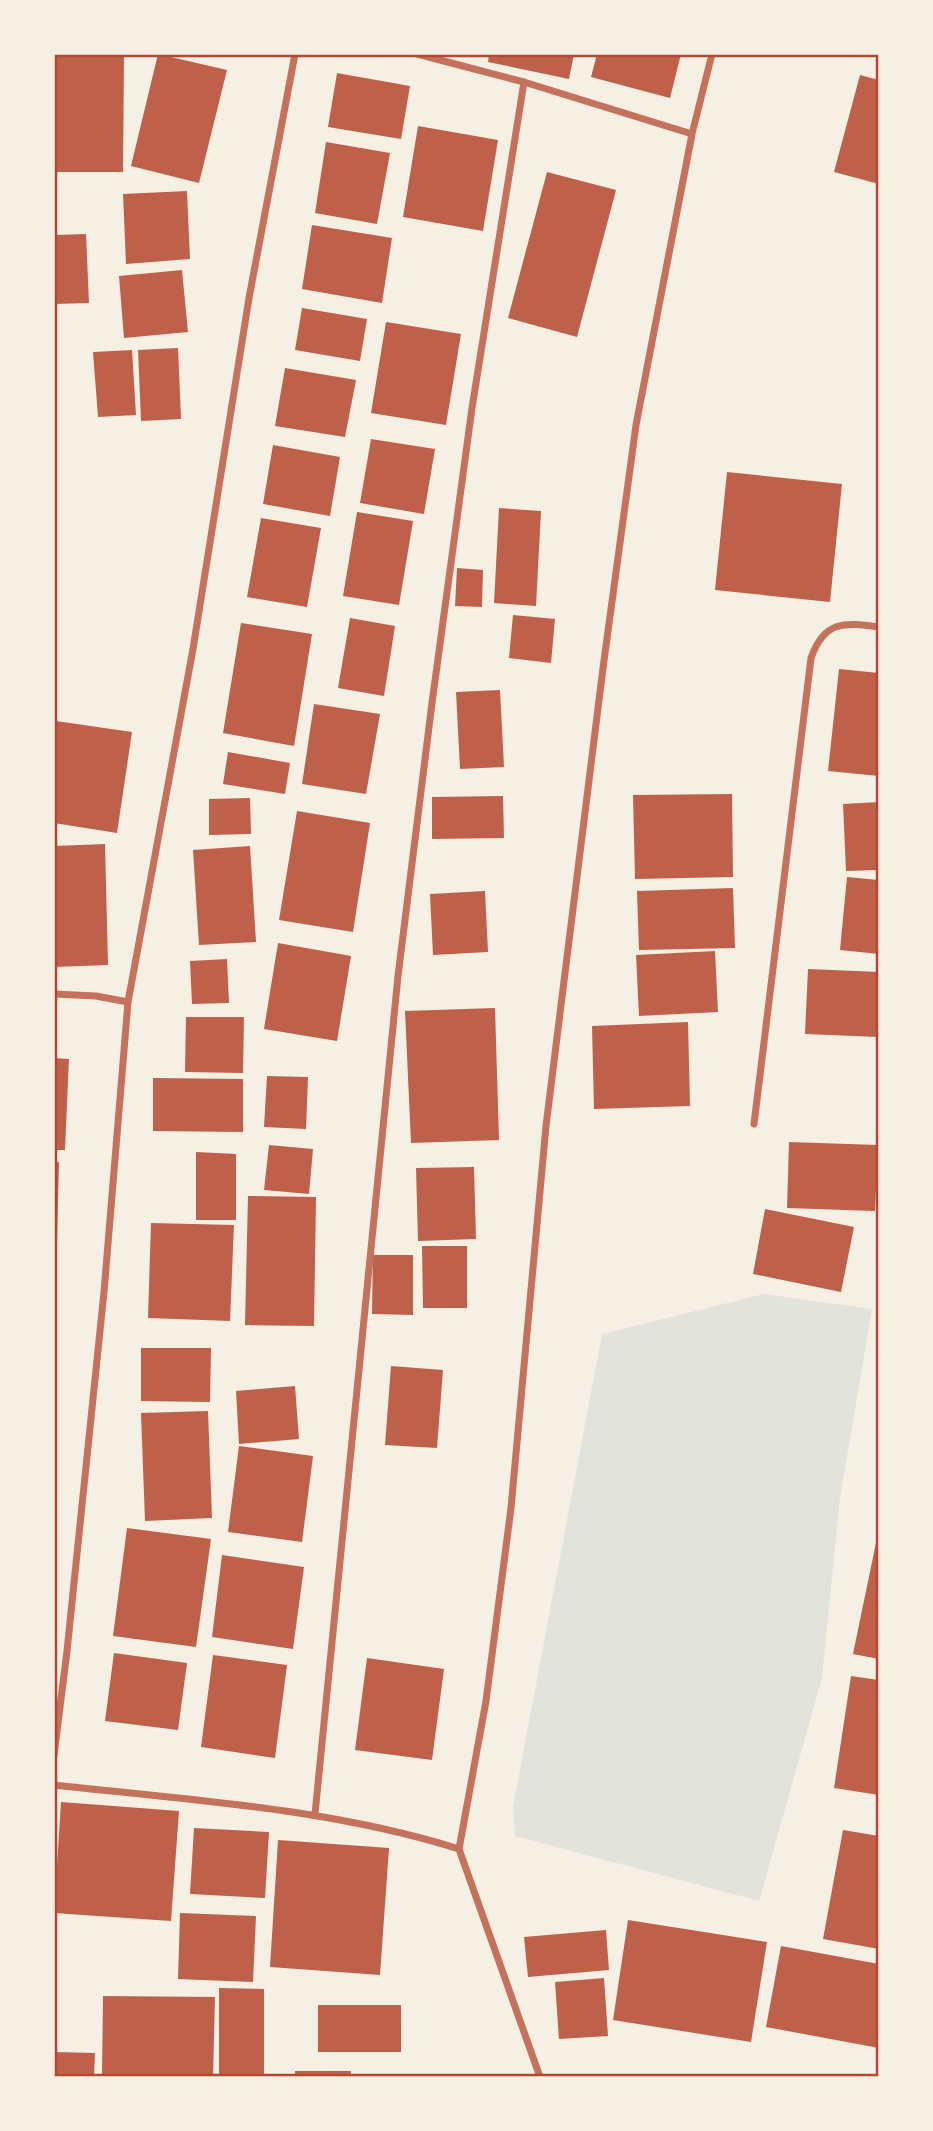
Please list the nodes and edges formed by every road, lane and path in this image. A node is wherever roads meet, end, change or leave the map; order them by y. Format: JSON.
{"nodes":[{"id":1,"x":295,"y":54,"type":"edge"},
{"id":2,"x":417,"y":54,"type":"edge"},
{"id":3,"x":712,"y":54,"type":"edge"},
{"id":4,"x":524,"y":82,"type":"junction"},
{"id":5,"x":692,"y":134,"type":"junction"},
{"id":6,"x":879,"y":627,"type":"edge"},
{"id":7,"x":54,"y":994,"type":"edge"},
{"id":8,"x":128,"y":1002,"type":"junction"},
{"id":9,"x":754,"y":1124,"type":"dead end"},
{"id":10,"x":54,"y":1755,"type":"edge"},
{"id":11,"x":54,"y":1785,"type":"edge"},
{"id":12,"x":315,"y":1814,"type":"junction"},
{"id":13,"x":459,"y":1849,"type":"junction"},
{"id":14,"x":540,"y":2077,"type":"edge"}],
"edges":[{"from":1,"to":8,"type":"street"},
{"from":2,"to":4,"type":"street"},
{"from":3,"to":5,"type":"street"},
{"from":4,"to":5,"type":"street"},
{"from":4,"to":12,"type":"street"},
{"from":5,"to":13,"type":"street"},
{"from":6,"to":9,"type":"street"},
{"from":7,"to":8,"type":"street"},
{"from":8,"to":10,"type":"street"},
{"from":11,"to":12,"type":"street"},
{"from":12,"to":13,"type":"street"},
{"from":13,"to":14,"type":"street"}]}
